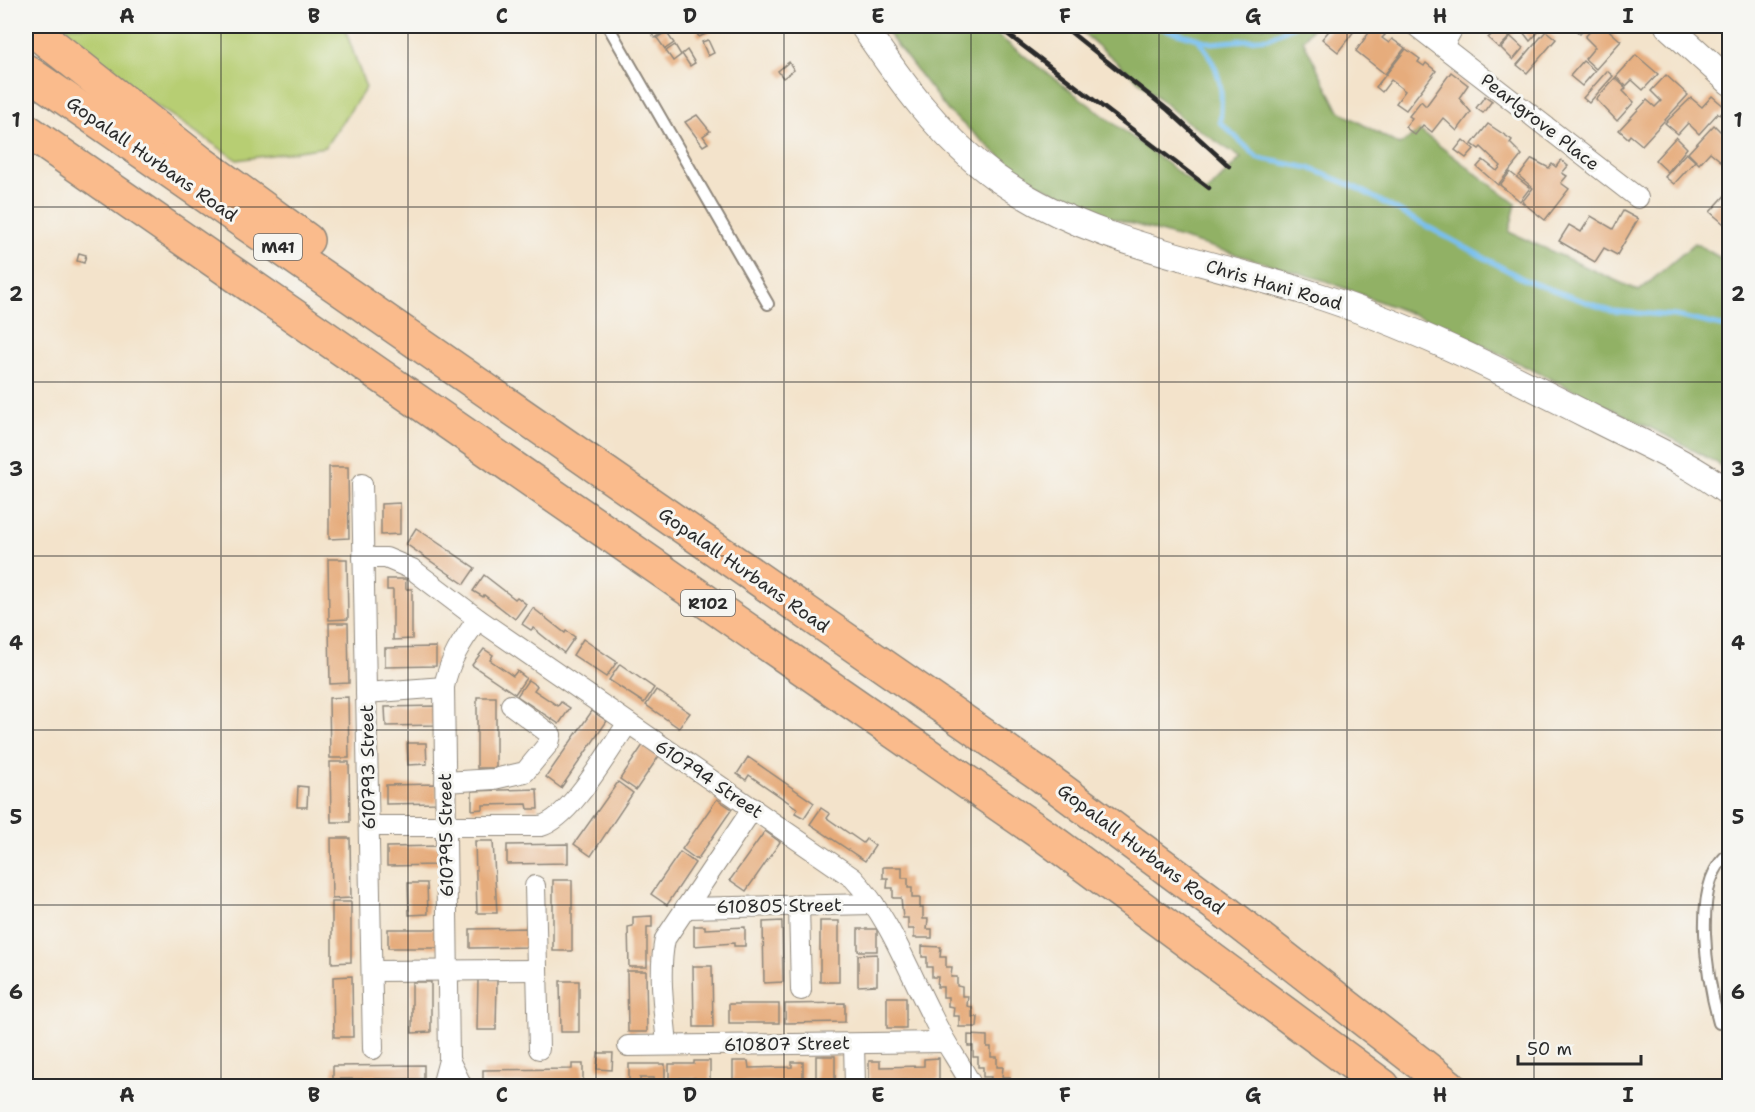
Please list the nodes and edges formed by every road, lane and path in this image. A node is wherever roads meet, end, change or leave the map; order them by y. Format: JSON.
{"nodes":[{"id":1,"x":28,"y":26,"type":"edge"},
{"id":2,"x":608,"y":26,"type":"edge"},
{"id":3,"x":862,"y":26,"type":"edge"},
{"id":4,"x":1416,"y":26,"type":"edge"},
{"id":5,"x":1455,"y":26,"type":"edge"},
{"id":6,"x":1668,"y":26,"type":"edge"},
{"id":7,"x":1443,"y":46,"type":"junction"},
{"id":8,"x":26,"y":71,"type":"edge"},
{"id":9,"x":1730,"y":82,"type":"edge"},
{"id":10,"x":26,"y":130,"type":"edge"},
{"id":11,"x":1638,"y":198,"type":"dead end"},
{"id":12,"x":768,"y":304,"type":"dead end"},
{"id":13,"x":531,"y":422,"type":"junction"},
{"id":14,"x":362,"y":484,"type":"dead end"},
{"id":15,"x":1730,"y":494,"type":"edge"},
{"id":16,"x":363,"y":558,"type":"junction"},
{"id":17,"x":478,"y":619,"type":"junction"},
{"id":18,"x":444,"y":687,"type":"junction"},
{"id":19,"x":366,"y":693,"type":"junction"},
{"id":20,"x":511,"y":705,"type":"dead end"},
{"id":21,"x":628,"y":723,"type":"junction"},
{"id":22,"x":445,"y":782,"type":"junction"},
{"id":23,"x":753,"y":808,"type":"junction"},
{"id":24,"x":369,"y":826,"type":"junction"},
{"id":25,"x":447,"y":826,"type":"junction"},
{"id":26,"x":1730,"y":853,"type":"edge"},
{"id":27,"x":535,"y":886,"type":"dead end"},
{"id":28,"x":874,"y":904,"type":"junction"},
{"id":29,"x":800,"y":905,"type":"junction"},
{"id":30,"x":685,"y":908,"type":"junction"},
{"id":31,"x":449,"y":970,"type":"junction"},
{"id":32,"x":537,"y":970,"type":"junction"},
{"id":33,"x":372,"y":971,"type":"junction"},
{"id":34,"x":801,"y":990,"type":"dead end"},
{"id":35,"x":1719,"y":1023,"type":"dead end"},
{"id":36,"x":945,"y":1042,"type":"junction"},
{"id":37,"x":854,"y":1044,"type":"junction"},
{"id":38,"x":667,"y":1045,"type":"junction"},
{"id":39,"x":628,"y":1046,"type":"dead end"},
{"id":40,"x":373,"y":1049,"type":"dead end"},
{"id":41,"x":539,"y":1049,"type":"dead end"},
{"id":42,"x":449,"y":1060,"type":"junction"},
{"id":43,"x":442,"y":1086,"type":"edge"},
{"id":44,"x":462,"y":1086,"type":"edge"},
{"id":45,"x":855,"y":1086,"type":"edge"},
{"id":46,"x":972,"y":1086,"type":"edge"},
{"id":47,"x":1383,"y":1086,"type":"edge"},
{"id":48,"x":1449,"y":1086,"type":"edge"}],
"edges":[{"from":1,"to":13,"type":"highway"},
{"from":2,"to":12,"type":"lane"},
{"from":3,"to":15,"type":"street","name":"Chris Hani Road"},
{"from":4,"to":7,"type":"street","name":"Pearlgrove Place"},
{"from":5,"to":7,"type":"street"},
{"from":6,"to":9,"type":"street"},
{"from":7,"to":11,"type":"street","name":"Pearlgrove Place"},
{"from":8,"to":13,"type":"highway","name":"Gopalall Hurbans Road","number":"M41"},
{"from":10,"to":47,"type":"highway","number":"R102"},
{"from":13,"to":48,"type":"highway","name":"Gopalall Hurbans Road","number":"R102"},
{"from":14,"to":16,"type":"street","name":"610793 Street"},
{"from":16,"to":17,"type":"street","name":"610794 Street"},
{"from":16,"to":19,"type":"street","name":"610793 Street"},
{"from":17,"to":18,"type":"street","name":"610795 Street"},
{"from":17,"to":21,"type":"street","name":"610794 Street"},
{"from":18,"to":19,"type":"street"},
{"from":18,"to":22,"type":"street","name":"610795 Street"},
{"from":19,"to":24,"type":"street","name":"610793 Street"},
{"from":20,"to":22,"type":"street"},
{"from":21,"to":23,"type":"street","name":"610794 Street"},
{"from":21,"to":25,"type":"street"},
{"from":22,"to":25,"type":"street","name":"610795 Street"},
{"from":23,"to":28,"type":"street","name":"610794 Street"},
{"from":23,"to":30,"type":"street"},
{"from":24,"to":25,"type":"street"},
{"from":24,"to":33,"type":"street","name":"610793 Street"},
{"from":25,"to":31,"type":"street","name":"610795 Street"},
{"from":26,"to":35,"type":"lane"},
{"from":27,"to":32,"type":"street"},
{"from":28,"to":29,"type":"street","name":"610805 Street"},
{"from":28,"to":36,"type":"street","name":"610794 Street"},
{"from":29,"to":30,"type":"street","name":"610805 Street"},
{"from":29,"to":34,"type":"street"},
{"from":30,"to":38,"type":"street"},
{"from":31,"to":32,"type":"street"},
{"from":31,"to":33,"type":"street"},
{"from":31,"to":42,"type":"street","name":"610795 Street"},
{"from":32,"to":41,"type":"street"},
{"from":33,"to":40,"type":"street","name":"610793 Street"},
{"from":36,"to":37,"type":"street","name":"610807 Street"},
{"from":36,"to":46,"type":"street","name":"610794 Street"},
{"from":37,"to":38,"type":"street","name":"610807 Street"},
{"from":37,"to":45,"type":"street"},
{"from":38,"to":39,"type":"street","name":"610807 Street"},
{"from":42,"to":43,"type":"street"},
{"from":42,"to":44,"type":"street"}]}
